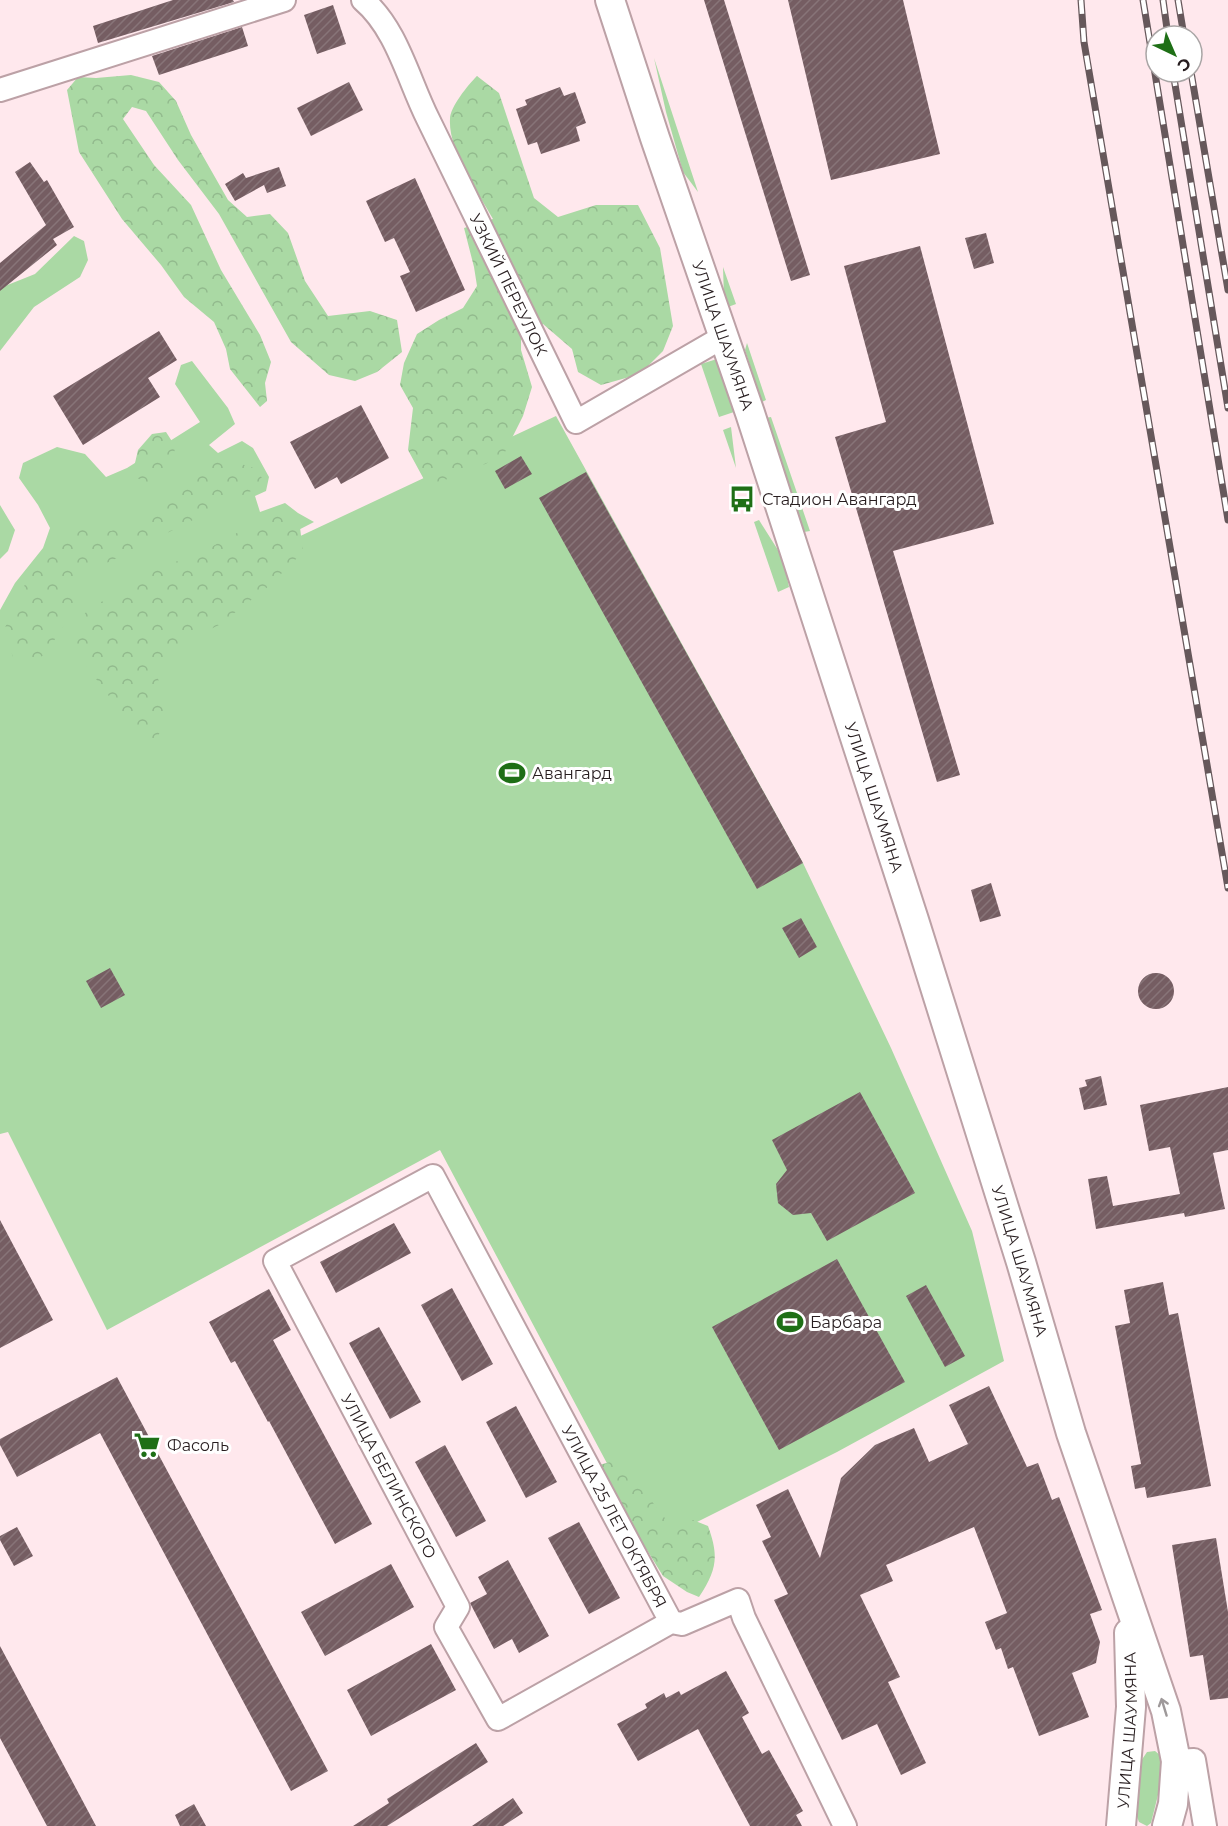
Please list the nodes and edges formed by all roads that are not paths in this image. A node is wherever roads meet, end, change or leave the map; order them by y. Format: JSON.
{"nodes":[{"id":1,"x":284,"y":0,"type":"edge"},
{"id":2,"x":363,"y":0,"type":"edge"},
{"id":3,"x":610,"y":0,"type":"edge"},
{"id":4,"x":0,"y":90,"type":"edge"},
{"id":5,"x":723,"y":337,"type":"junction"},
{"id":6,"x":457,"y":1224,"type":"joint"},
{"id":7,"x":1128,"y":1598,"type":"junction"},
{"id":8,"x":671,"y":1622,"type":"junction"},
{"id":9,"x":1128,"y":1756,"type":"junction"},
{"id":10,"x":1176,"y":1761,"type":"junction"},
{"id":11,"x":845,"y":1826,"type":"edge"},
{"id":12,"x":1121,"y":1826,"type":"edge"},
{"id":13,"x":1167,"y":1826,"type":"edge"},
{"id":14,"x":1205,"y":1826,"type":"edge"}],
"edges":[{"from":1,"to":4,"type":"street"},
{"from":2,"to":5,"type":"street","name":"УЗКИЙ ПЕРЕУЛОК"},
{"from":3,"to":5,"type":"main road","name":"УЛИЦА ШАУМЯНА"},
{"from":5,"to":7,"type":"main road","name":"УЛИЦА ШАУМЯНА"},
{"from":6,"to":8,"type":"street","name":"УЛИЦА 25 ЛЕТ ОКТЯБРЯ"},
{"from":6,"to":8,"type":"street","name":"УЛИЦА БЕЛИНСКОГО"},
{"from":7,"to":9,"type":"main road","name":"УЛИЦА ШАУМЯНА"},
{"from":10,"to":7,"type":"main road","name":"УЛИЦА ШАУМЯНА","one_way":true},
{"from":8,"to":11,"type":"street","name":"УЛИЦА 25 ЛЕТ ОКТЯБРЯ"},
{"from":9,"to":10,"type":"main road"},
{"from":9,"to":12,"type":"main road","name":"УЛИЦА ШАУМЯНА"},
{"from":10,"to":13,"type":"main road","name":"УЛИЦА ШАУМЯНА"},
{"from":10,"to":14,"type":"street"}]}
